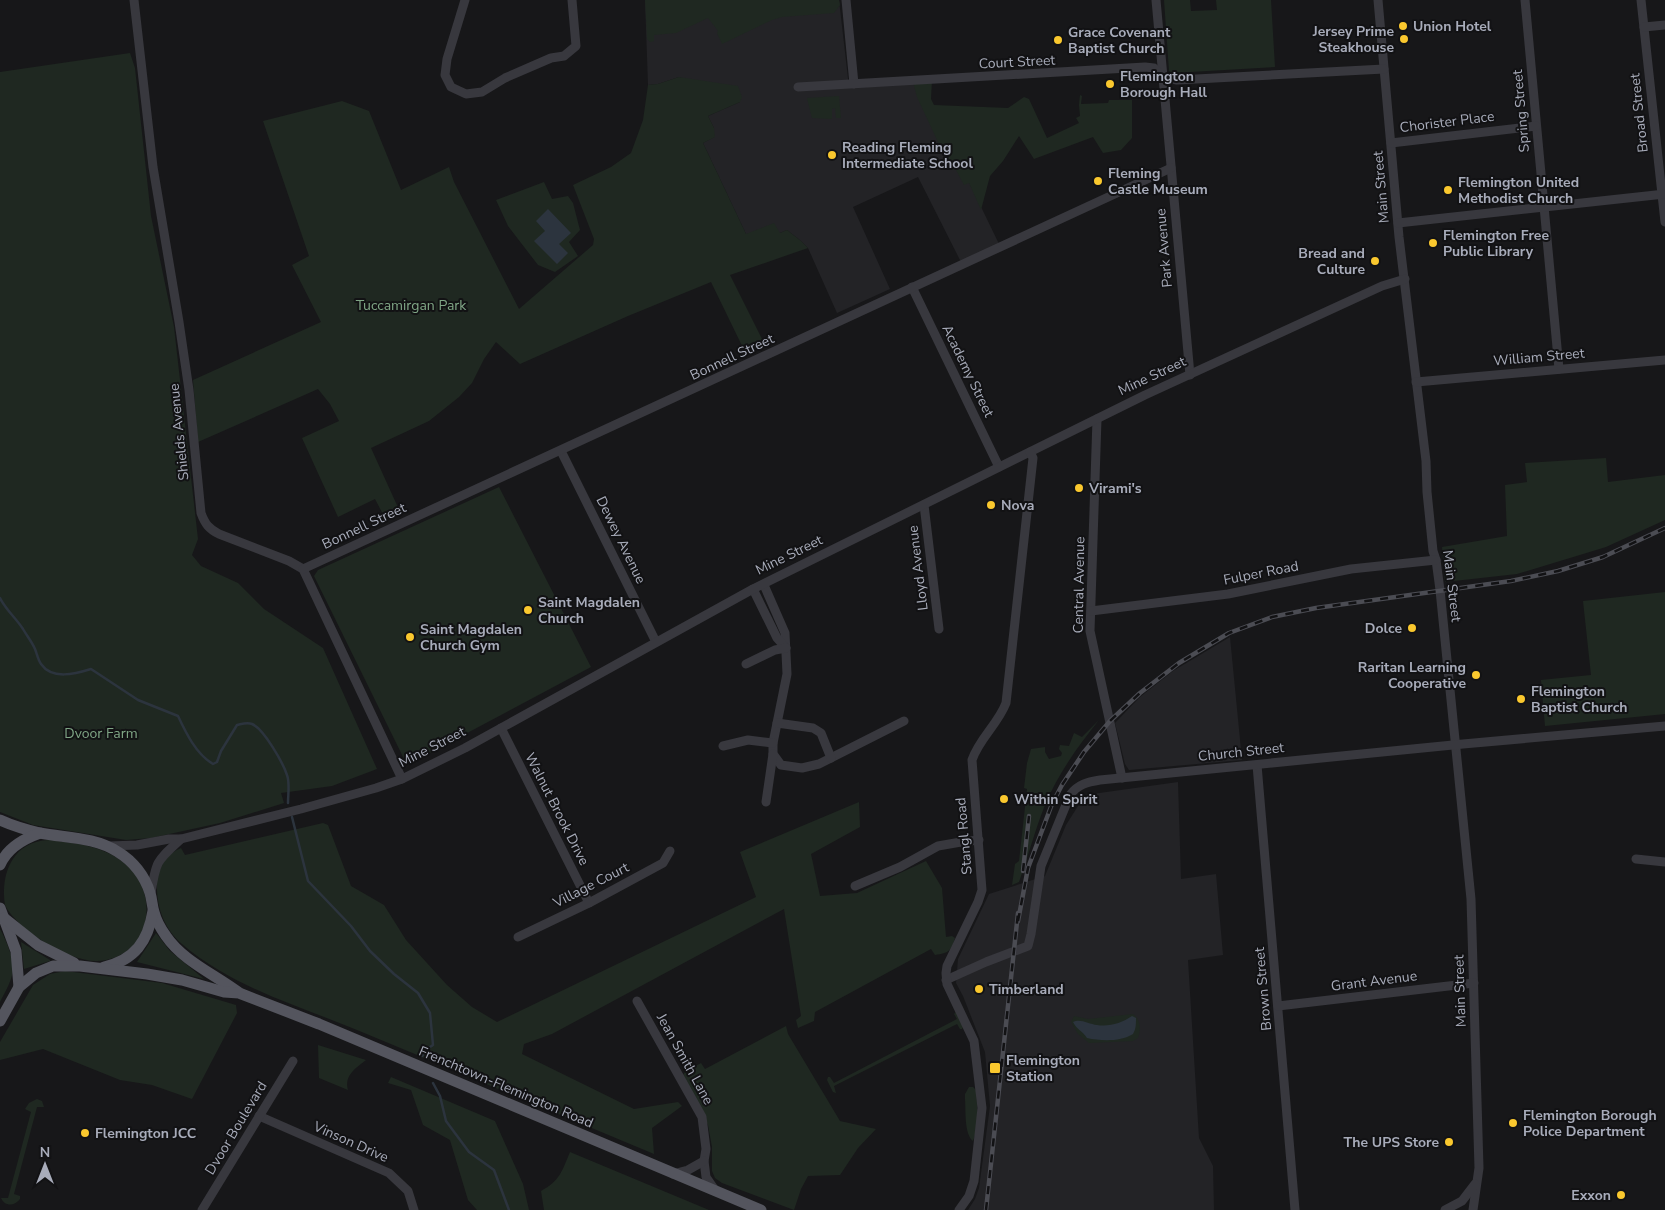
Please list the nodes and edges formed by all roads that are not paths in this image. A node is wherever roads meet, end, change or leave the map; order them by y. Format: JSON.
{"nodes":[{"id":1,"x":134,"y":0,"type":"edge"},
{"id":2,"x":466,"y":0,"type":"edge"},
{"id":3,"x":572,"y":0,"type":"edge"},
{"id":4,"x":846,"y":0,"type":"edge"},
{"id":5,"x":1156,"y":0,"type":"edge"},
{"id":6,"x":1378,"y":0,"type":"edge"},
{"id":7,"x":1525,"y":0,"type":"edge"},
{"id":8,"x":1641,"y":0,"type":"edge"},
{"id":9,"x":1665,"y":25,"type":"edge"},
{"id":10,"x":1644,"y":27,"type":"junction"},
{"id":11,"x":1384,"y":69,"type":"junction"},
{"id":12,"x":1162,"y":74,"type":"junction"},
{"id":13,"x":854,"y":84,"type":"junction"},
{"id":14,"x":798,"y":87,"type":"dead end"},
{"id":15,"x":1536,"y":126,"type":"junction"},
{"id":16,"x":1391,"y":142,"type":"junction"},
{"id":17,"x":1171,"y":168,"type":"junction"},
{"id":18,"x":1664,"y":194,"type":"edge"},
{"id":19,"x":1544,"y":206,"type":"junction"},
{"id":20,"x":1665,"y":222,"type":"edge"},
{"id":21,"x":1398,"y":223,"type":"junction"},
{"id":22,"x":1404,"y":279,"type":"junction"},
{"id":23,"x":912,"y":287,"type":"junction"},
{"id":24,"x":1665,"y":360,"type":"edge"},
{"id":25,"x":1559,"y":368,"type":"junction"},
{"id":26,"x":1190,"y":375,"type":"junction"},
{"id":27,"x":1416,"y":382,"type":"junction"},
{"id":28,"x":1097,"y":419,"type":"junction"},
{"id":29,"x":561,"y":451,"type":"junction"},
{"id":30,"x":1030,"y":452,"type":"junction"},
{"id":31,"x":999,"y":467,"type":"junction"},
{"id":32,"x":924,"y":505,"type":"junction"},
{"id":33,"x":1436,"y":560,"type":"junction"},
{"id":34,"x":303,"y":569,"type":"junction"},
{"id":35,"x":764,"y":584,"type":"junction"},
{"id":36,"x":753,"y":589,"type":"junction"},
{"id":37,"x":1091,"y":611,"type":"junction"},
{"id":38,"x":940,"y":629,"type":"dead end"},
{"id":39,"x":656,"y":642,"type":"junction"},
{"id":40,"x":786,"y":648,"type":"junction"},
{"id":41,"x":746,"y":664,"type":"dead end"},
{"id":42,"x":904,"y":721,"type":"dead end"},
{"id":43,"x":777,"y":722,"type":"junction"},
{"id":44,"x":1665,"y":726,"type":"edge"},
{"id":45,"x":501,"y":728,"type":"junction"},
{"id":46,"x":773,"y":743,"type":"junction"},
{"id":47,"x":1456,"y":744,"type":"junction"},
{"id":48,"x":723,"y":746,"type":"dead end"},
{"id":49,"x":773,"y":754,"type":"junction"},
{"id":50,"x":831,"y":758,"type":"junction"},
{"id":51,"x":1257,"y":765,"type":"junction"},
{"id":52,"x":1122,"y":778,"type":"junction"},
{"id":53,"x":402,"y":779,"type":"junction"},
{"id":54,"x":766,"y":802,"type":"dead end"},
{"id":55,"x":0,"y":820,"type":"edge"},
{"id":56,"x":40,"y":833,"type":"junction"},
{"id":57,"x":182,"y":839,"type":"junction"},
{"id":58,"x":978,"y":840,"type":"junction"},
{"id":59,"x":109,"y":846,"type":"junction"},
{"id":60,"x":670,"y":851,"type":"dead end"},
{"id":61,"x":1636,"y":858,"type":"dead end"},
{"id":62,"x":1665,"y":862,"type":"edge"},
{"id":63,"x":0,"y":865,"type":"edge"},
{"id":64,"x":855,"y":886,"type":"dead end"},
{"id":65,"x":150,"y":893,"type":"junction"},
{"id":66,"x":589,"y":902,"type":"junction"},
{"id":67,"x":154,"y":911,"type":"junction"},
{"id":68,"x":2,"y":913,"type":"edge"},
{"id":69,"x":518,"y":937,"type":"dead end"},
{"id":70,"x":80,"y":966,"type":"junction"},
{"id":71,"x":100,"y":967,"type":"junction"},
{"id":72,"x":946,"y":980,"type":"junction"},
{"id":73,"x":1474,"y":983,"type":"junction"},
{"id":74,"x":18,"y":987,"type":"junction"},
{"id":75,"x":239,"y":994,"type":"junction"},
{"id":76,"x":637,"y":1001,"type":"dead end"},
{"id":77,"x":1278,"y":1006,"type":"junction"},
{"id":78,"x":0,"y":1021,"type":"edge"},
{"id":79,"x":293,"y":1061,"type":"dead end"},
{"id":80,"x":259,"y":1116,"type":"junction"},
{"id":81,"x":704,"y":1161,"type":"junction"},
{"id":82,"x":673,"y":1174,"type":"junction"},
{"id":83,"x":1478,"y":1177,"type":"junction"},
{"id":84,"x":717,"y":1192,"type":"junction"},
{"id":85,"x":204,"y":1210,"type":"edge"},
{"id":86,"x":414,"y":1210,"type":"edge"},
{"id":87,"x":761,"y":1210,"type":"edge"},
{"id":88,"x":959,"y":1210,"type":"edge"},
{"id":89,"x":1295,"y":1210,"type":"edge"},
{"id":90,"x":1445,"y":1210,"type":"edge"},
{"id":91,"x":1473,"y":1210,"type":"edge"}],
"edges":[{"from":1,"to":34,"type":"street","name":"Shields Avenue"},
{"from":2,"to":3,"type":"street"},
{"from":4,"to":13,"type":"street"},
{"from":5,"to":12,"type":"street","name":"Park Avenue"},
{"from":6,"to":11,"type":"street","name":"Main Street"},
{"from":7,"to":15,"type":"street","name":"Spring Street"},
{"from":8,"to":10,"type":"street","name":"Broad Street"},
{"from":9,"to":10,"type":"street"},
{"from":10,"to":18,"type":"street","name":"Broad Street"},
{"from":11,"to":12,"type":"street","name":"Court Street"},
{"from":11,"to":16,"type":"street","name":"Main Street"},
{"from":12,"to":13,"type":"street","name":"Court Street"},
{"from":12,"to":17,"type":"street","name":"Park Avenue"},
{"from":13,"to":14,"type":"street","name":"Court Street"},
{"from":15,"to":16,"type":"street","name":"Chorister Place"},
{"from":15,"to":19,"type":"street","name":"Spring Street"},
{"from":16,"to":21,"type":"street","name":"Main Street"},
{"from":17,"to":23,"type":"street","name":"Bonnell Street"},
{"from":17,"to":26,"type":"street","name":"Park Avenue"},
{"from":18,"to":19,"type":"street"},
{"from":18,"to":20,"type":"street","name":"Broad Street"},
{"from":19,"to":21,"type":"street"},
{"from":19,"to":25,"type":"street","name":"Spring Street"},
{"from":21,"to":22,"type":"street","name":"Main Street"},
{"from":22,"to":26,"type":"street","name":"Mine Street"},
{"from":22,"to":27,"type":"street","name":"Main Street"},
{"from":23,"to":29,"type":"street","name":"Bonnell Street"},
{"from":23,"to":31,"type":"street","name":"Academy Street"},
{"from":24,"to":25,"type":"street","name":"William Street"},
{"from":25,"to":27,"type":"street","name":"William Street"},
{"from":26,"to":28,"type":"street","name":"Mine Street"},
{"from":27,"to":33,"type":"street","name":"Main Street"},
{"from":28,"to":30,"type":"street","name":"Mine Street"},
{"from":28,"to":37,"type":"street","name":"Central Avenue"},
{"from":29,"to":34,"type":"street","name":"Bonnell Street"},
{"from":29,"to":39,"type":"street","name":"Dewey Avenue"},
{"from":30,"to":31,"type":"street","name":"Mine Street"},
{"from":30,"to":58,"type":"street","name":"Stangl Road"},
{"from":31,"to":32,"type":"street","name":"Mine Street"},
{"from":32,"to":35,"type":"street","name":"Mine Street"},
{"from":32,"to":38,"type":"street","name":"Lloyd Avenue"},
{"from":33,"to":37,"type":"street","name":"Fulper Road"},
{"from":33,"to":47,"type":"street","name":"Main Street"},
{"from":34,"to":53,"type":"street"},
{"from":35,"to":36,"type":"street","name":"Mine Street"},
{"from":35,"to":40,"type":"street"},
{"from":36,"to":39,"type":"street","name":"Mine Street"},
{"from":36,"to":40,"type":"street"},
{"from":37,"to":52,"type":"street","name":"Central Avenue"},
{"from":39,"to":45,"type":"street","name":"Mine Street"},
{"from":40,"to":41,"type":"street"},
{"from":40,"to":43,"type":"street"},
{"from":42,"to":50,"type":"street"},
{"from":43,"to":46,"type":"street"},
{"from":43,"to":50,"type":"street"},
{"from":44,"to":47,"type":"street","name":"Church Street"},
{"from":45,"to":53,"type":"street","name":"Mine Street"},
{"from":45,"to":66,"type":"street","name":"Walnut Brook Drive"},
{"from":46,"to":48,"type":"street"},
{"from":46,"to":49,"type":"street"},
{"from":47,"to":51,"type":"street","name":"Church Street"},
{"from":47,"to":73,"type":"street","name":"Main Street"},
{"from":49,"to":50,"type":"street"},
{"from":49,"to":54,"type":"street"},
{"from":51,"to":52,"type":"street","name":"Church Street"},
{"from":51,"to":77,"type":"street","name":"Brown Street"},
{"from":52,"to":72,"type":"street","name":"Church Street"},
{"from":53,"to":57,"type":"street","name":"Mine Street"},
{"from":55,"to":56,"type":"main road"},
{"from":56,"to":59,"type":"main road"},
{"from":56,"to":63,"type":"main road"},
{"from":57,"to":59,"type":"street","name":"Mine Street"},
{"from":57,"to":65,"type":"street","name":"Mine Street"},
{"from":58,"to":64,"type":"street"},
{"from":58,"to":72,"type":"street","name":"Stangl Road"},
{"from":59,"to":65,"type":"main road"},
{"from":60,"to":66,"type":"street","name":"Village Court"},
{"from":61,"to":62,"type":"street"},
{"from":65,"to":67,"type":"main road","name":"Frenchtown-Flemington Road"},
{"from":66,"to":69,"type":"street","name":"Village Court"},
{"from":67,"to":71,"type":"main road"},
{"from":67,"to":75,"type":"main road","name":"Frenchtown-Flemington Road"},
{"from":68,"to":70,"type":"main road"},
{"from":68,"to":74,"type":"main road"},
{"from":70,"to":71,"type":"main road","name":"Frenchtown-Flemington Road"},
{"from":70,"to":74,"type":"main road","name":"Frenchtown-Flemington Road"},
{"from":71,"to":75,"type":"main road","name":"Frenchtown-Flemington Road"},
{"from":72,"to":88,"type":"street"},
{"from":73,"to":77,"type":"street","name":"Grant Avenue"},
{"from":73,"to":83,"type":"street","name":"Main Street"},
{"from":74,"to":78,"type":"main road"},
{"from":75,"to":82,"type":"main road","name":"Frenchtown-Flemington Road"},
{"from":76,"to":81,"type":"street","name":"Jean Smith Lane"},
{"from":77,"to":89,"type":"street","name":"Brown Street"},
{"from":79,"to":80,"type":"street","name":"Dvoor Boulevard"},
{"from":80,"to":85,"type":"street","name":"Dvoor Boulevard"},
{"from":80,"to":86,"type":"street","name":"Vinson Drive"},
{"from":81,"to":82,"type":"street"},
{"from":81,"to":84,"type":"street","name":"Jean Smith Lane"},
{"from":82,"to":84,"type":"main road","name":"Frenchtown-Flemington Road"},
{"from":83,"to":90,"type":"street"},
{"from":83,"to":91,"type":"street","name":"Main Street"},
{"from":84,"to":87,"type":"main road","name":"Frenchtown-Flemington Road"}]}
